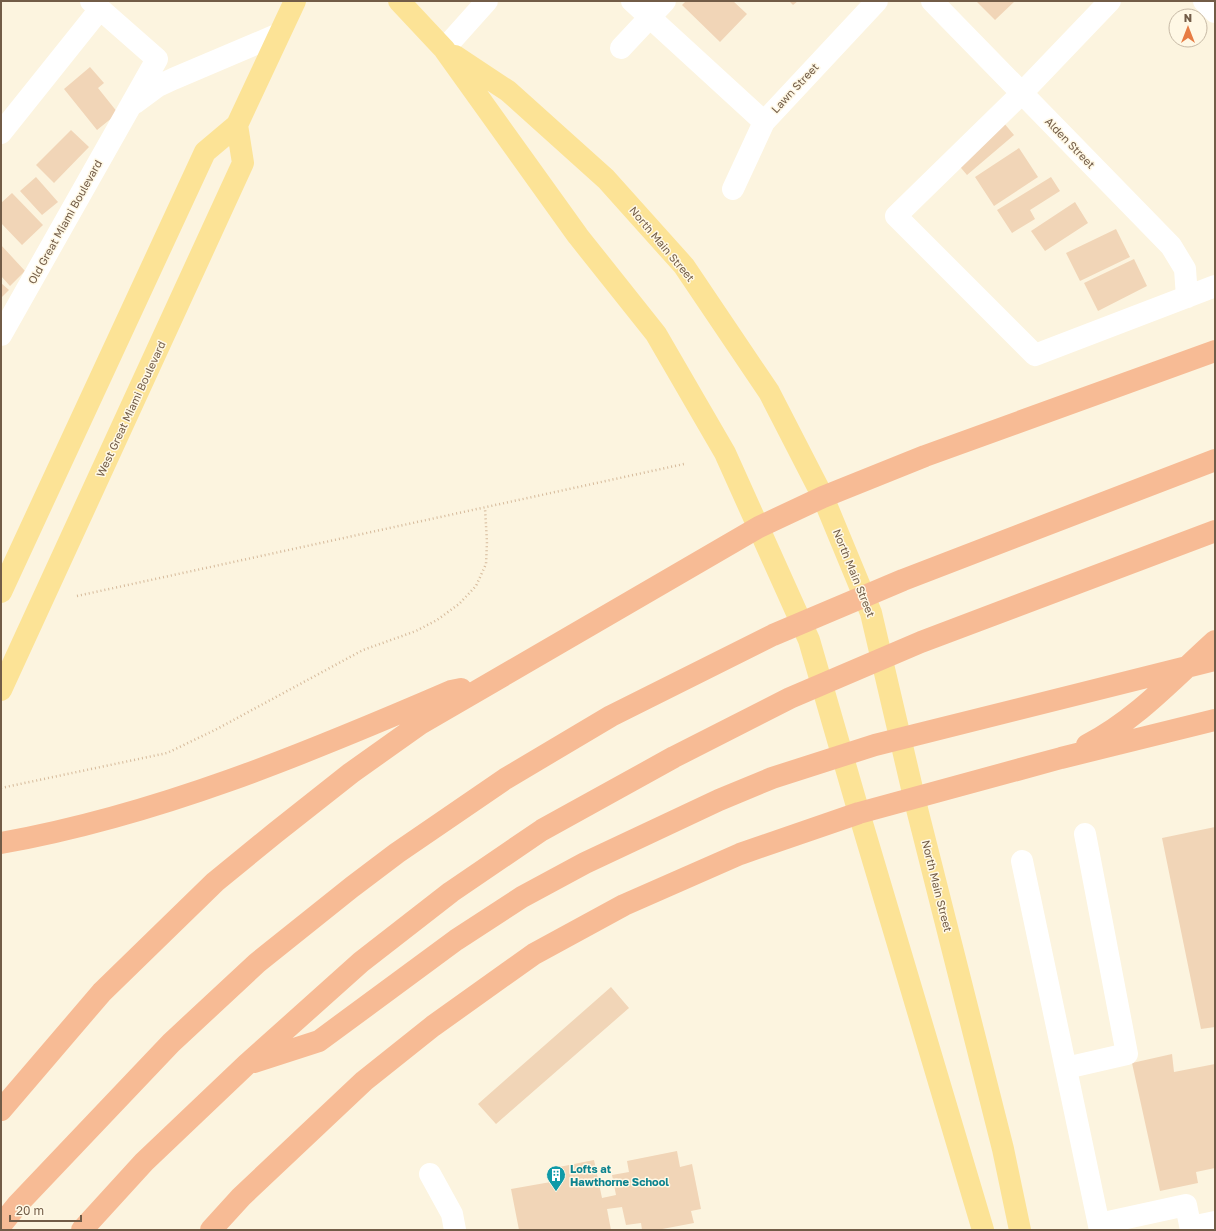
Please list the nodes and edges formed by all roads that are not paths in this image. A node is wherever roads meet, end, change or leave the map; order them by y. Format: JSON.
{"nodes":[{"id":1,"x":295,"y":1,"type":"edge"},
{"id":2,"x":399,"y":1,"type":"edge"},
{"id":3,"x":487,"y":1,"type":"edge"},
{"id":4,"x":632,"y":1,"type":"edge"},
{"id":5,"x":665,"y":1,"type":"edge"},
{"id":6,"x":877,"y":1,"type":"edge"},
{"id":7,"x":932,"y":1,"type":"edge"},
{"id":8,"x":1110,"y":1,"type":"edge"},
{"id":9,"x":1204,"y":1,"type":"edge"},
{"id":10,"x":96,"y":5,"type":"edge"},
{"id":11,"x":1215,"y":12,"type":"edge"},
{"id":12,"x":650,"y":18,"type":"junction"},
{"id":13,"x":279,"y":34,"type":"junction"},
{"id":14,"x":621,"y":48,"type":"dead end"},
{"id":15,"x":444,"y":49,"type":"junction"},
{"id":16,"x":1022,"y":93,"type":"junction"},
{"id":17,"x":129,"y":108,"type":"junction"},
{"id":18,"x":764,"y":122,"type":"junction"},
{"id":19,"x":237,"y":125,"type":"junction"},
{"id":20,"x":1,"y":134,"type":"edge"},
{"id":21,"x":733,"y":189,"type":"dead end"},
{"id":22,"x":1215,"y":286,"type":"edge"},
{"id":23,"x":1187,"y":296,"type":"junction"},
{"id":24,"x":1,"y":335,"type":"edge"},
{"id":25,"x":1215,"y":351,"type":"edge"},
{"id":26,"x":1215,"y":460,"type":"edge"},
{"id":27,"x":823,"y":496,"type":"junction"},
{"id":28,"x":759,"y":528,"type":"junction"},
{"id":29,"x":1215,"y":530,"type":"edge"},
{"id":30,"x":1,"y":592,"type":"edge"},
{"id":31,"x":1215,"y":641,"type":"edge"},
{"id":32,"x":1215,"y":660,"type":"edge"},
{"id":33,"x":486,"y":686,"type":"junction"},
{"id":34,"x":1,"y":690,"type":"edge"},
{"id":35,"x":1215,"y":720,"type":"edge"},
{"id":36,"x":1061,"y":758,"type":"junction"},
{"id":37,"x":914,"y":797,"type":"junction"},
{"id":38,"x":858,"y":813,"type":"junction"},
{"id":39,"x":1085,"y":834,"type":"dead end"},
{"id":40,"x":1,"y":843,"type":"edge"},
{"id":41,"x":1022,"y":861,"type":"dead end"},
{"id":42,"x":246,"y":1065,"type":"junction"},
{"id":43,"x":1066,"y":1068,"type":"junction"},
{"id":44,"x":1,"y":1110,"type":"edge"},
{"id":45,"x":430,"y":1174,"type":"dead end"},
{"id":46,"x":1215,"y":1222,"type":"edge"},
{"id":47,"x":1,"y":1225,"type":"edge"},
{"id":48,"x":1100,"y":1227,"type":"edge"},
{"id":49,"x":1191,"y":1229,"type":"edge"},
{"id":50,"x":82,"y":1230,"type":"edge"},
{"id":51,"x":210,"y":1230,"type":"edge"},
{"id":52,"x":455,"y":1230,"type":"edge"},
{"id":53,"x":984,"y":1230,"type":"edge"},
{"id":54,"x":1020,"y":1230,"type":"edge"}],
"edges":[{"from":1,"to":13,"type":"main road"},
{"from":2,"to":15,"type":"main road","name":"North Main Street"},
{"from":3,"to":15,"type":"street"},
{"from":4,"to":12,"type":"street"},
{"from":5,"to":12,"type":"street"},
{"from":6,"to":18,"type":"street","name":"Lawn Street"},
{"from":7,"to":16,"type":"street","name":"Alden Street"},
{"from":8,"to":16,"type":"street"},
{"from":9,"to":11,"type":"street"},
{"from":10,"to":17,"type":"street","name":"Old Great Miami Boulevard"},
{"from":10,"to":20,"type":"street"},
{"from":12,"to":14,"type":"street"},
{"from":12,"to":18,"type":"street"},
{"from":13,"to":17,"type":"street","name":"Old Great Miami Boulevard"},
{"from":13,"to":19,"type":"main road"},
{"from":15,"to":27,"type":"main road","name":"North Main Street"},
{"from":15,"to":28,"type":"main road","name":"North Main Street"},
{"from":16,"to":23,"type":"street","name":"Alden Street"},
{"from":16,"to":23,"type":"street"},
{"from":17,"to":24,"type":"street","name":"Old Great Miami Boulevard"},
{"from":18,"to":21,"type":"street","name":"Lawn Street"},
{"from":19,"to":30,"type":"main road"},
{"from":19,"to":34,"type":"main road","name":"West Great Miami Boulevard"},
{"from":22,"to":23,"type":"street"},
{"from":25,"to":27,"type":"highway"},
{"from":26,"to":47,"type":"highway"},
{"from":27,"to":28,"type":"highway"},
{"from":27,"to":37,"type":"main road","name":"North Main Street"},
{"from":28,"to":33,"type":"highway"},
{"from":28,"to":38,"type":"main road","name":"North Main Street"},
{"from":29,"to":42,"type":"highway"},
{"from":31,"to":36,"type":"highway"},
{"from":32,"to":42,"type":"highway"},
{"from":33,"to":40,"type":"highway"},
{"from":33,"to":44,"type":"highway"},
{"from":35,"to":36,"type":"highway"},
{"from":36,"to":37,"type":"highway"},
{"from":37,"to":38,"type":"highway"},
{"from":37,"to":54,"type":"main road","name":"North Main Street"},
{"from":38,"to":51,"type":"highway"},
{"from":38,"to":53,"type":"main road","name":"North Main Street"},
{"from":39,"to":43,"type":"street"},
{"from":41,"to":43,"type":"street"},
{"from":42,"to":50,"type":"highway"},
{"from":43,"to":48,"type":"street"},
{"from":45,"to":52,"type":"street"},
{"from":46,"to":49,"type":"street"},
{"from":48,"to":49,"type":"street"}]}
